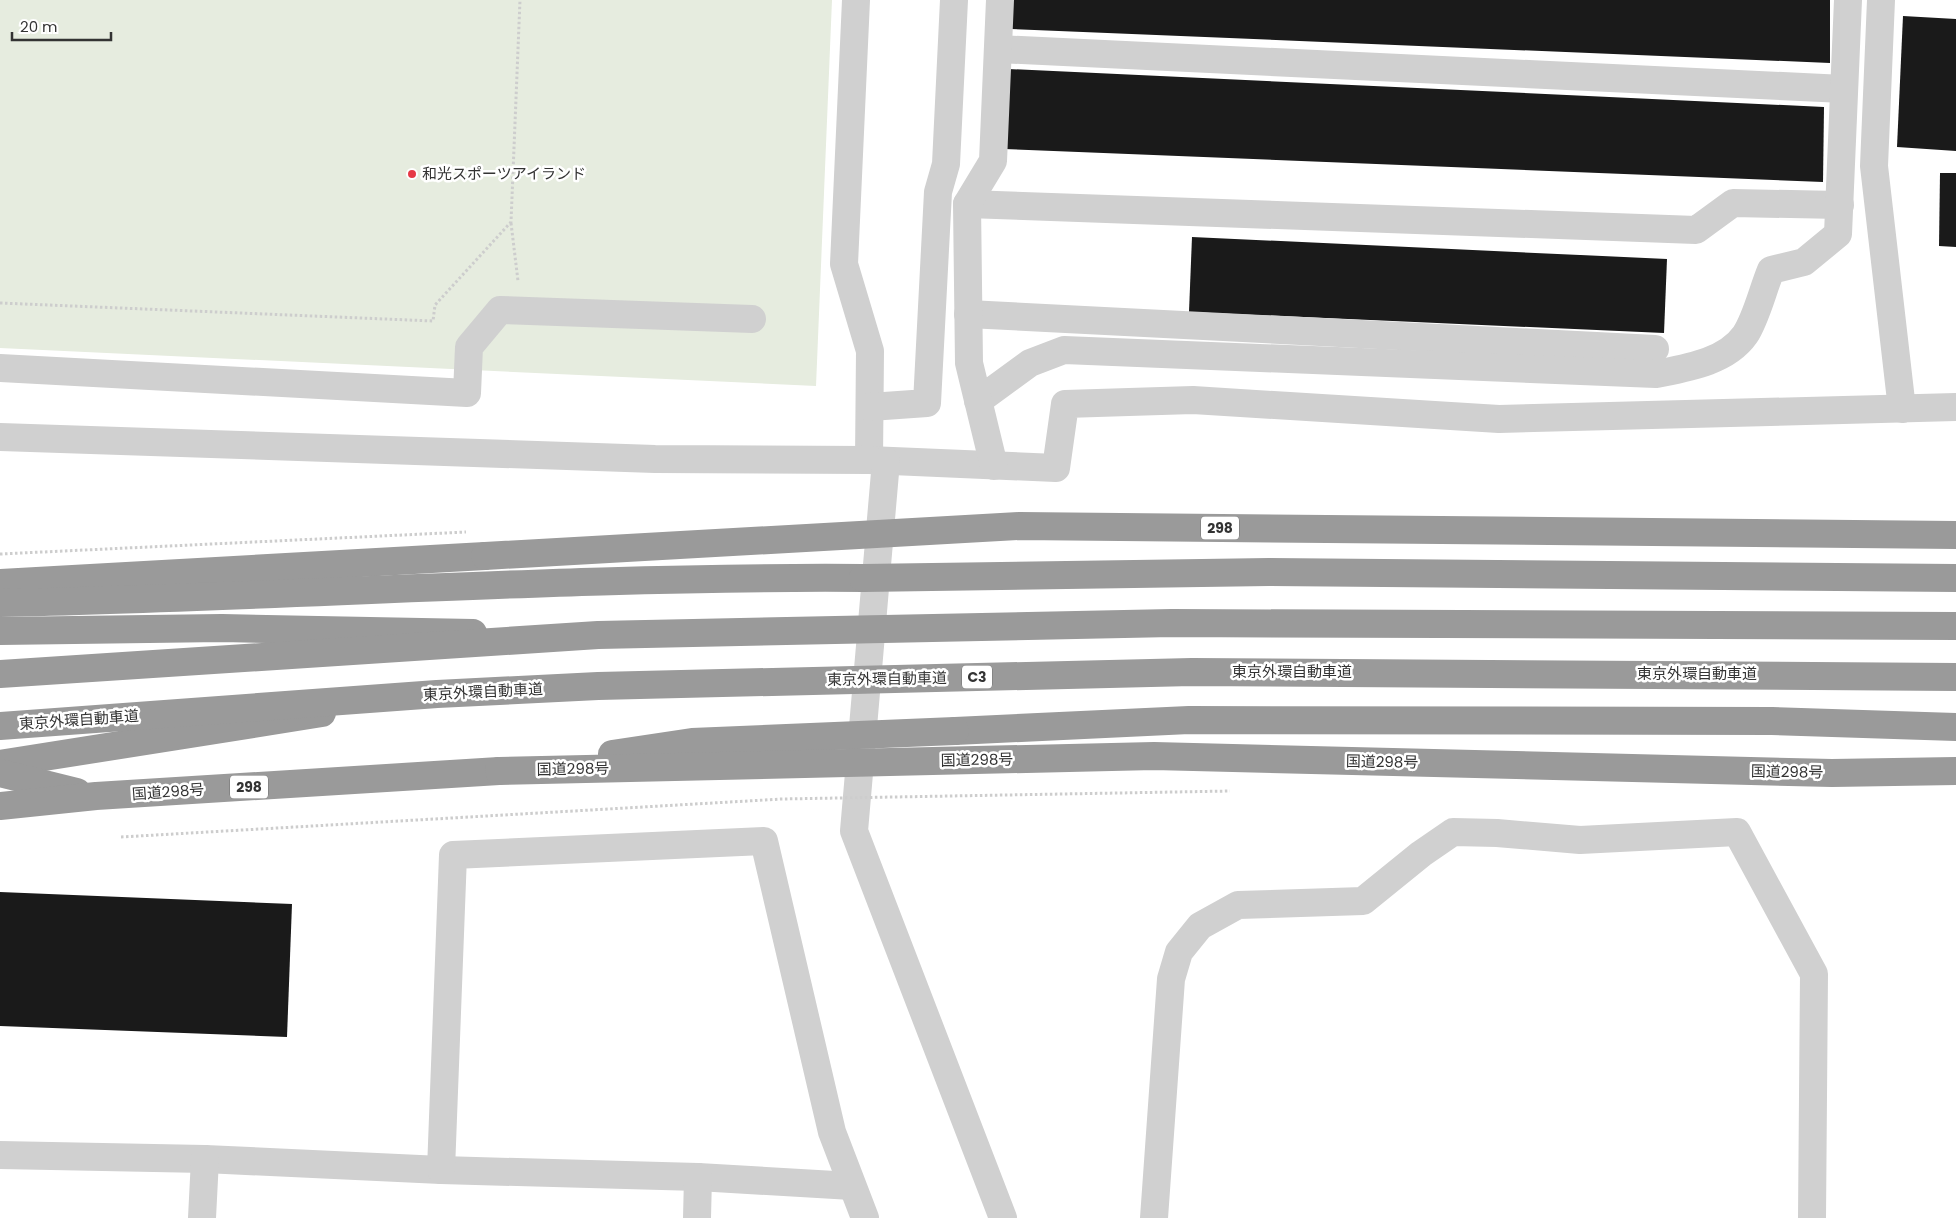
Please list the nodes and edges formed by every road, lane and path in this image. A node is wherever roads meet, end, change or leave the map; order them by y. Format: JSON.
{"nodes":[{"id":1,"x":520,"y":0,"type":"edge"},
{"id":2,"x":856,"y":0,"type":"edge"},
{"id":3,"x":954,"y":0,"type":"edge"},
{"id":4,"x":1000,"y":0,"type":"edge"},
{"id":5,"x":1848,"y":0,"type":"edge"},
{"id":6,"x":1881,"y":0,"type":"edge"},
{"id":7,"x":998,"y":49,"type":"junction"},
{"id":8,"x":1844,"y":89,"type":"junction"},
{"id":9,"x":967,"y":204,"type":"junction"},
{"id":10,"x":1840,"y":205,"type":"junction"},
{"id":11,"x":511,"y":222,"type":"junction"},
{"id":12,"x":518,"y":283,"type":"dead end"},
{"id":13,"x":0,"y":304,"type":"edge"},
{"id":14,"x":968,"y":314,"type":"junction"},
{"id":15,"x":752,"y":319,"type":"dead end"},
{"id":16,"x":1157,"y":324,"type":"junction"},
{"id":17,"x":1397,"y":336,"type":"junction"},
{"id":18,"x":1654,"y":349,"type":"dead end"},
{"id":19,"x":1156,"y":353,"type":"junction"},
{"id":20,"x":1397,"y":364,"type":"junction"},
{"id":21,"x":0,"y":368,"type":"edge"},
{"id":22,"x":978,"y":401,"type":"junction"},
{"id":23,"x":870,"y":407,"type":"junction"},
{"id":24,"x":1956,"y":407,"type":"edge"},
{"id":25,"x":1902,"y":409,"type":"junction"},
{"id":26,"x":0,"y":437,"type":"edge"},
{"id":27,"x":878,"y":461,"type":"junction"},
{"id":28,"x":994,"y":466,"type":"junction"},
{"id":29,"x":1956,"y":535,"type":"edge"},
{"id":30,"x":1956,"y":578,"type":"edge"},
{"id":31,"x":0,"y":583,"type":"edge"},
{"id":32,"x":0,"y":603,"type":"edge"},
{"id":33,"x":1956,"y":626,"type":"edge"},
{"id":34,"x":0,"y":632,"type":"edge"},
{"id":35,"x":598,"y":635,"type":"junction"},
{"id":36,"x":0,"y":674,"type":"edge"},
{"id":37,"x":1956,"y":677,"type":"edge"},
{"id":38,"x":437,"y":694,"type":"junction"},
{"id":39,"x":0,"y":726,"type":"edge"},
{"id":40,"x":1956,"y":727,"type":"edge"},
{"id":41,"x":0,"y":764,"type":"edge"},
{"id":42,"x":499,"y":771,"type":"junction"},
{"id":43,"x":1956,"y":771,"type":"edge"},
{"id":44,"x":0,"y":773,"type":"edge"},
{"id":45,"x":1234,"y":791,"type":"dead end"},
{"id":46,"x":96,"y":796,"type":"junction"},
{"id":47,"x":0,"y":806,"type":"edge"},
{"id":48,"x":121,"y":837,"type":"dead end"},
{"id":49,"x":0,"y":1155,"type":"edge"},
{"id":50,"x":205,"y":1159,"type":"junction"},
{"id":51,"x":441,"y":1170,"type":"junction"},
{"id":52,"x":698,"y":1177,"type":"junction"},
{"id":53,"x":852,"y":1186,"type":"junction"},
{"id":54,"x":202,"y":1218,"type":"edge"},
{"id":55,"x":697,"y":1218,"type":"edge"},
{"id":56,"x":865,"y":1218,"type":"edge"},
{"id":57,"x":1003,"y":1218,"type":"edge"},
{"id":58,"x":1154,"y":1218,"type":"edge"},
{"id":59,"x":1812,"y":1218,"type":"edge"}],
"edges":[{"from":1,"to":11,"type":"path"},
{"from":2,"to":23,"type":"street"},
{"from":3,"to":23,"type":"street"},
{"from":4,"to":7,"type":"street"},
{"from":5,"to":8,"type":"street"},
{"from":6,"to":25,"type":"street"},
{"from":7,"to":8,"type":"street"},
{"from":7,"to":9,"type":"street"},
{"from":8,"to":10,"type":"street"},
{"from":9,"to":10,"type":"street"},
{"from":9,"to":14,"type":"street"},
{"from":10,"to":20,"type":"street"},
{"from":11,"to":12,"type":"path"},
{"from":11,"to":13,"type":"path"},
{"from":14,"to":16,"type":"street"},
{"from":14,"to":22,"type":"street"},
{"from":15,"to":21,"type":"street"},
{"from":16,"to":17,"type":"street"},
{"from":16,"to":19,"type":"street"},
{"from":17,"to":18,"type":"street"},
{"from":17,"to":20,"type":"street"},
{"from":19,"to":20,"type":"street"},
{"from":19,"to":22,"type":"street"},
{"from":22,"to":28,"type":"street"},
{"from":23,"to":27,"type":"street"},
{"from":24,"to":25,"type":"street"},
{"from":25,"to":28,"type":"street"},
{"from":26,"to":27,"type":"street"},
{"from":27,"to":28,"type":"street"},
{"from":27,"to":57,"type":"street"},
{"from":29,"to":31,"type":"highway","number":"298","bridge":true},
{"from":30,"to":32,"type":"highway","bridge":true},
{"from":33,"to":35,"type":"highway","bridge":true},
{"from":34,"to":35,"type":"highway","bridge":true},
{"from":35,"to":36,"type":"highway","bridge":true},
{"from":37,"to":38,"type":"highway","name":"東京外環自動車道","number":"C3","bridge":true},
{"from":38,"to":39,"type":"highway","name":"東京外環自動車道","number":"C3","bridge":true},
{"from":38,"to":41,"type":"highway","bridge":true},
{"from":40,"to":42,"type":"highway","bridge":true},
{"from":42,"to":43,"type":"highway","name":"国道298号","number":"298","bridge":true},
{"from":42,"to":46,"type":"highway","name":"国道298号","number":"298"},
{"from":44,"to":46,"type":"highway"},
{"from":45,"to":48,"type":"path","bridge":true},
{"from":46,"to":47,"type":"highway","name":"国道298号","number":"298"},
{"from":49,"to":50,"type":"street"},
{"from":50,"to":51,"type":"street"},
{"from":50,"to":54,"type":"street"},
{"from":51,"to":52,"type":"street"},
{"from":51,"to":53,"type":"street"},
{"from":52,"to":53,"type":"street"},
{"from":52,"to":55,"type":"street"},
{"from":53,"to":56,"type":"street"},
{"from":58,"to":59,"type":"street"}]}
